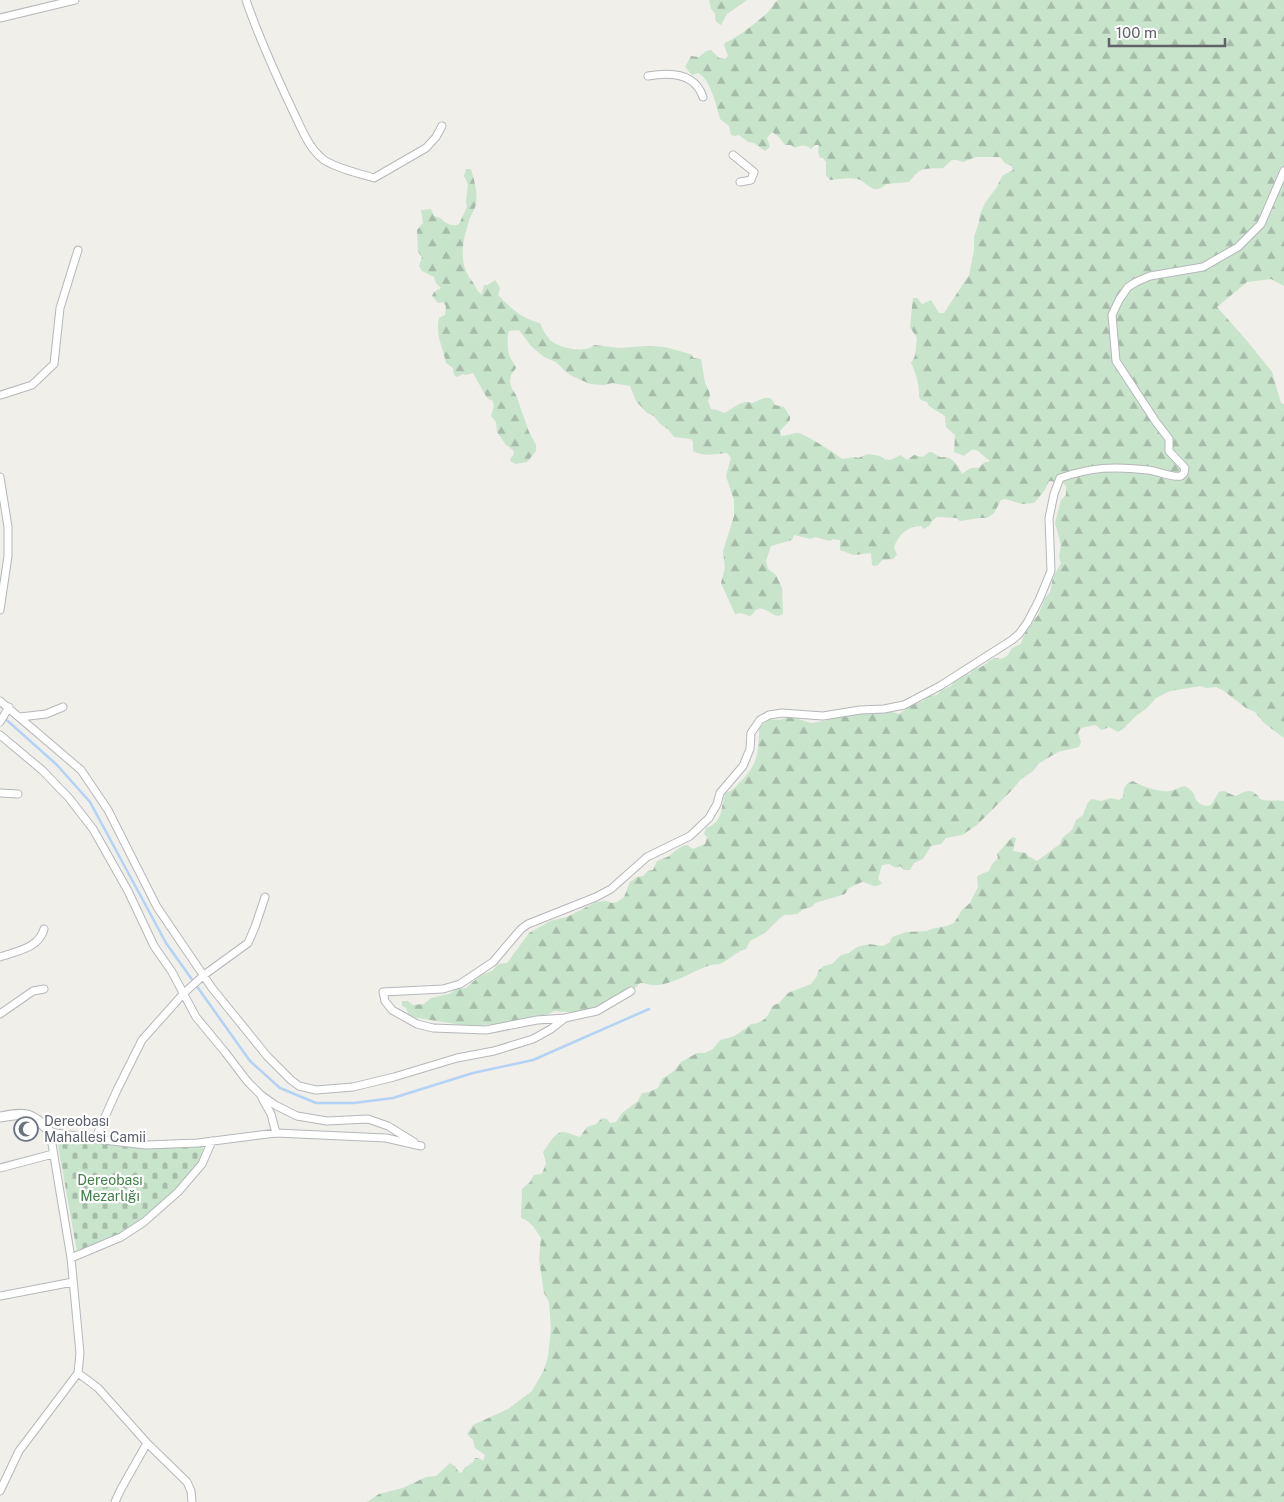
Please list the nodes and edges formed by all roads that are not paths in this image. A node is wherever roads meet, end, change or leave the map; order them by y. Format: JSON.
{"nodes":[{"id":1,"x":75,"y":0,"type":"edge"},
{"id":2,"x":246,"y":0,"type":"edge"},
{"id":3,"x":0,"y":18,"type":"edge"},
{"id":4,"x":648,"y":76,"type":"dead end"},
{"id":5,"x":703,"y":97,"type":"dead end"},
{"id":6,"x":442,"y":126,"type":"dead end"},
{"id":7,"x":733,"y":155,"type":"dead end"},
{"id":8,"x":1284,"y":171,"type":"edge"},
{"id":9,"x":740,"y":182,"type":"dead end"},
{"id":10,"x":78,"y":250,"type":"dead end"},
{"id":11,"x":0,"y":396,"type":"edge"},
{"id":12,"x":0,"y":477,"type":"edge"},
{"id":13,"x":0,"y":610,"type":"edge"},
{"id":14,"x":0,"y":701,"type":"edge"},
{"id":15,"x":63,"y":707,"type":"dead end"},
{"id":16,"x":9,"y":708,"type":"junction"},
{"id":17,"x":20,"y":717,"type":"junction"},
{"id":18,"x":0,"y":722,"type":"edge"},
{"id":19,"x":0,"y":735,"type":"edge"},
{"id":20,"x":0,"y":793,"type":"edge"},
{"id":21,"x":18,"y":794,"type":"dead end"},
{"id":22,"x":265,"y":898,"type":"dead end"},
{"id":23,"x":44,"y":929,"type":"dead end"},
{"id":24,"x":0,"y":957,"type":"edge"},
{"id":25,"x":204,"y":975,"type":"junction"},
{"id":26,"x":44,"y":989,"type":"dead end"},
{"id":27,"x":630,"y":991,"type":"dead end"},
{"id":28,"x":184,"y":993,"type":"junction"},
{"id":29,"x":0,"y":1014,"type":"edge"},
{"id":30,"x":565,"y":1018,"type":"junction"},
{"id":31,"x":261,"y":1095,"type":"junction"},
{"id":32,"x":0,"y":1117,"type":"edge"},
{"id":33,"x":50,"y":1132,"type":"junction"},
{"id":34,"x":276,"y":1133,"type":"junction"},
{"id":35,"x":95,"y":1139,"type":"junction"},
{"id":36,"x":212,"y":1140,"type":"junction"},
{"id":37,"x":53,"y":1154,"type":"junction"},
{"id":38,"x":0,"y":1168,"type":"edge"},
{"id":39,"x":71,"y":1258,"type":"junction"},
{"id":40,"x":73,"y":1282,"type":"junction"},
{"id":41,"x":0,"y":1296,"type":"edge"},
{"id":42,"x":78,"y":1372,"type":"junction"},
{"id":43,"x":146,"y":1443,"type":"junction"},
{"id":44,"x":0,"y":1491,"type":"edge"},
{"id":45,"x":115,"y":1502,"type":"edge"},
{"id":46,"x":192,"y":1502,"type":"edge"}],
"edges":[{"from":1,"to":3,"type":"street"},
{"from":2,"to":6,"type":"street"},
{"from":4,"to":5,"type":"street"},
{"from":7,"to":9,"type":"street"},
{"from":8,"to":30,"type":"street"},
{"from":10,"to":11,"type":"street"},
{"from":12,"to":13,"type":"street"},
{"from":14,"to":16,"type":"street"},
{"from":15,"to":17,"type":"street"},
{"from":16,"to":17,"type":"street"},
{"from":16,"to":18,"type":"street"},
{"from":17,"to":25,"type":"street"},
{"from":19,"to":28,"type":"street"},
{"from":20,"to":21,"type":"street"},
{"from":22,"to":25,"type":"street"},
{"from":23,"to":24,"type":"street"},
{"from":25,"to":28,"type":"street"},
{"from":25,"to":30,"type":"street"},
{"from":26,"to":29,"type":"street"},
{"from":27,"to":30,"type":"street"},
{"from":28,"to":31,"type":"street"},
{"from":28,"to":35,"type":"street"},
{"from":31,"to":34,"type":"street"},
{"from":31,"to":34,"type":"street"},
{"from":32,"to":33,"type":"street"},
{"from":33,"to":35,"type":"street"},
{"from":33,"to":37,"type":"street"},
{"from":34,"to":36,"type":"street"},
{"from":35,"to":36,"type":"street"},
{"from":36,"to":39,"type":"street"},
{"from":37,"to":38,"type":"street"},
{"from":37,"to":39,"type":"street"},
{"from":39,"to":40,"type":"street"},
{"from":40,"to":41,"type":"street"},
{"from":40,"to":42,"type":"street"},
{"from":42,"to":43,"type":"street"},
{"from":42,"to":44,"type":"street"},
{"from":43,"to":45,"type":"street"},
{"from":43,"to":46,"type":"street"}]}
